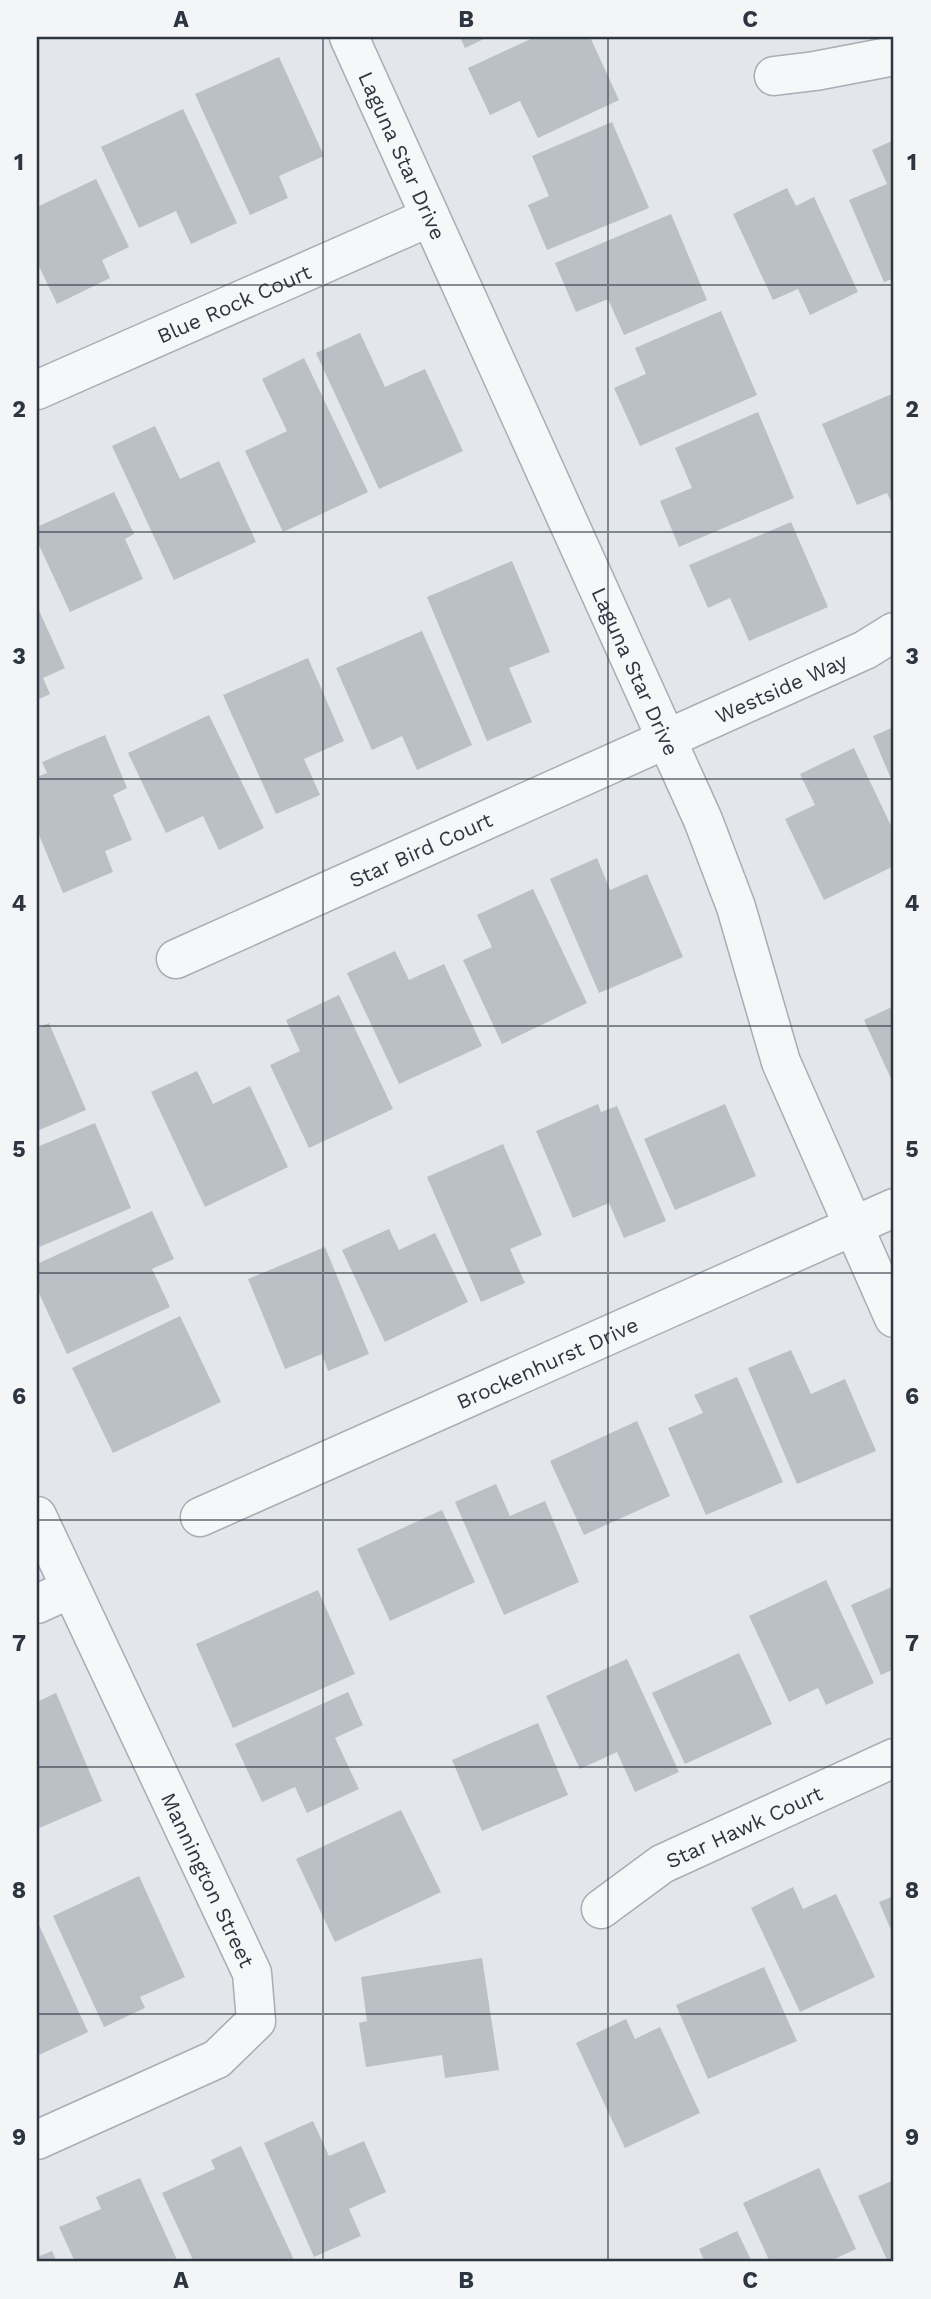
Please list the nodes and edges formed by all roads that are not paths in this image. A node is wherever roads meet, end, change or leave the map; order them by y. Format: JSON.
{"nodes":[{"id":1,"x":349,"y":37,"type":"edge"},
{"id":2,"x":894,"y":56,"type":"edge"},
{"id":3,"x":775,"y":76,"type":"dead end"},
{"id":4,"x":430,"y":217,"type":"junction"},
{"id":5,"x":37,"y":390,"type":"edge"},
{"id":6,"x":894,"y":632,"type":"edge"},
{"id":7,"x":667,"y":740,"type":"junction"},
{"id":8,"x":176,"y":959,"type":"dead end"},
{"id":9,"x":894,"y":1208,"type":"edge"},
{"id":10,"x":853,"y":1226,"type":"junction"},
{"id":11,"x":894,"y":1318,"type":"edge"},
{"id":12,"x":37,"y":1516,"type":"edge"},
{"id":13,"x":200,"y":1517,"type":"dead end"},
{"id":14,"x":54,"y":1597,"type":"edge"},
{"id":15,"x":894,"y":1758,"type":"edge"},
{"id":16,"x":601,"y":1909,"type":"dead end"},
{"id":17,"x":37,"y":2140,"type":"edge"}],
"edges":[{"from":1,"to":4,"type":"street","name":"Laguna Star Drive"},
{"from":2,"to":3,"type":"street"},
{"from":4,"to":5,"type":"street","name":"Blue Rock Court"},
{"from":4,"to":7,"type":"street","name":"Laguna Star Drive"},
{"from":6,"to":7,"type":"street","name":"Westside Way"},
{"from":7,"to":8,"type":"street","name":"Star Bird Court"},
{"from":7,"to":10,"type":"street","name":"Laguna Star Drive"},
{"from":9,"to":10,"type":"street","name":"Brockenhurst Drive"},
{"from":10,"to":11,"type":"street","name":"Laguna Star Drive"},
{"from":10,"to":13,"type":"street","name":"Brockenhurst Drive"},
{"from":12,"to":14,"type":"street","name":"Mannington Street"},
{"from":14,"to":17,"type":"street","name":"Mannington Street"},
{"from":15,"to":16,"type":"street","name":"Star Hawk Court"}]}
